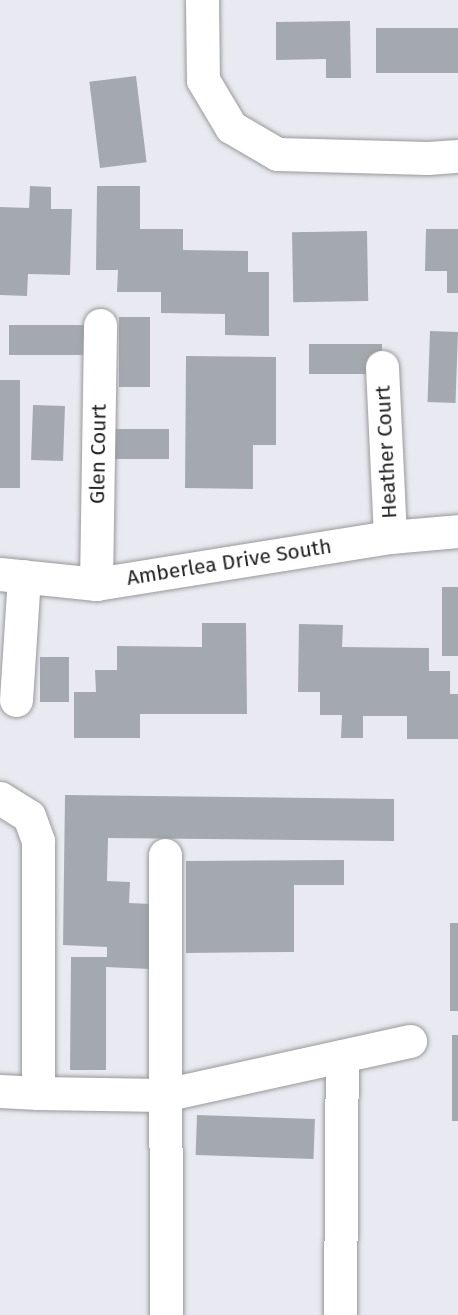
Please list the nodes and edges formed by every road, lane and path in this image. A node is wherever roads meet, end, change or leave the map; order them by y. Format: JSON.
{"nodes":[{"id":1,"x":202,"y":0,"type":"edge"},
{"id":2,"x":458,"y":156,"type":"edge"},
{"id":3,"x":100,"y":325,"type":"dead end"},
{"id":4,"x":382,"y":366,"type":"dead end"},
{"id":5,"x":458,"y":531,"type":"edge"},
{"id":6,"x":390,"y":537,"type":"junction"},
{"id":7,"x":12,"y":575,"type":"edge"},
{"id":8,"x":96,"y":584,"type":"junction"},
{"id":9,"x":16,"y":700,"type":"dead end"},
{"id":10,"x":0,"y":798,"type":"edge"},
{"id":11,"x":165,"y":855,"type":"dead end"},
{"id":12,"x":410,"y":1041,"type":"dead end"},
{"id":13,"x":342,"y":1056,"type":"junction"},
{"id":14,"x":0,"y":1091,"type":"edge"},
{"id":15,"x":38,"y":1093,"type":"junction"},
{"id":16,"x":164,"y":1095,"type":"junction"},
{"id":17,"x":166,"y":1315,"type":"edge"},
{"id":18,"x":340,"y":1315,"type":"edge"}],
"edges":[{"from":1,"to":2,"type":"street"},
{"from":3,"to":8,"type":"street","name":"Glen Court"},
{"from":4,"to":6,"type":"street","name":"Heather Court"},
{"from":5,"to":6,"type":"street","name":"Amberlea Drive South"},
{"from":6,"to":8,"type":"street","name":"Amberlea Drive South"},
{"from":7,"to":8,"type":"street","name":"Amberlea Drive South"},
{"from":7,"to":9,"type":"street"},
{"from":10,"to":15,"type":"street"},
{"from":11,"to":16,"type":"street"},
{"from":12,"to":13,"type":"street"},
{"from":13,"to":16,"type":"street"},
{"from":13,"to":18,"type":"street"},
{"from":14,"to":15,"type":"street"},
{"from":15,"to":16,"type":"street"},
{"from":16,"to":17,"type":"street"}]}
